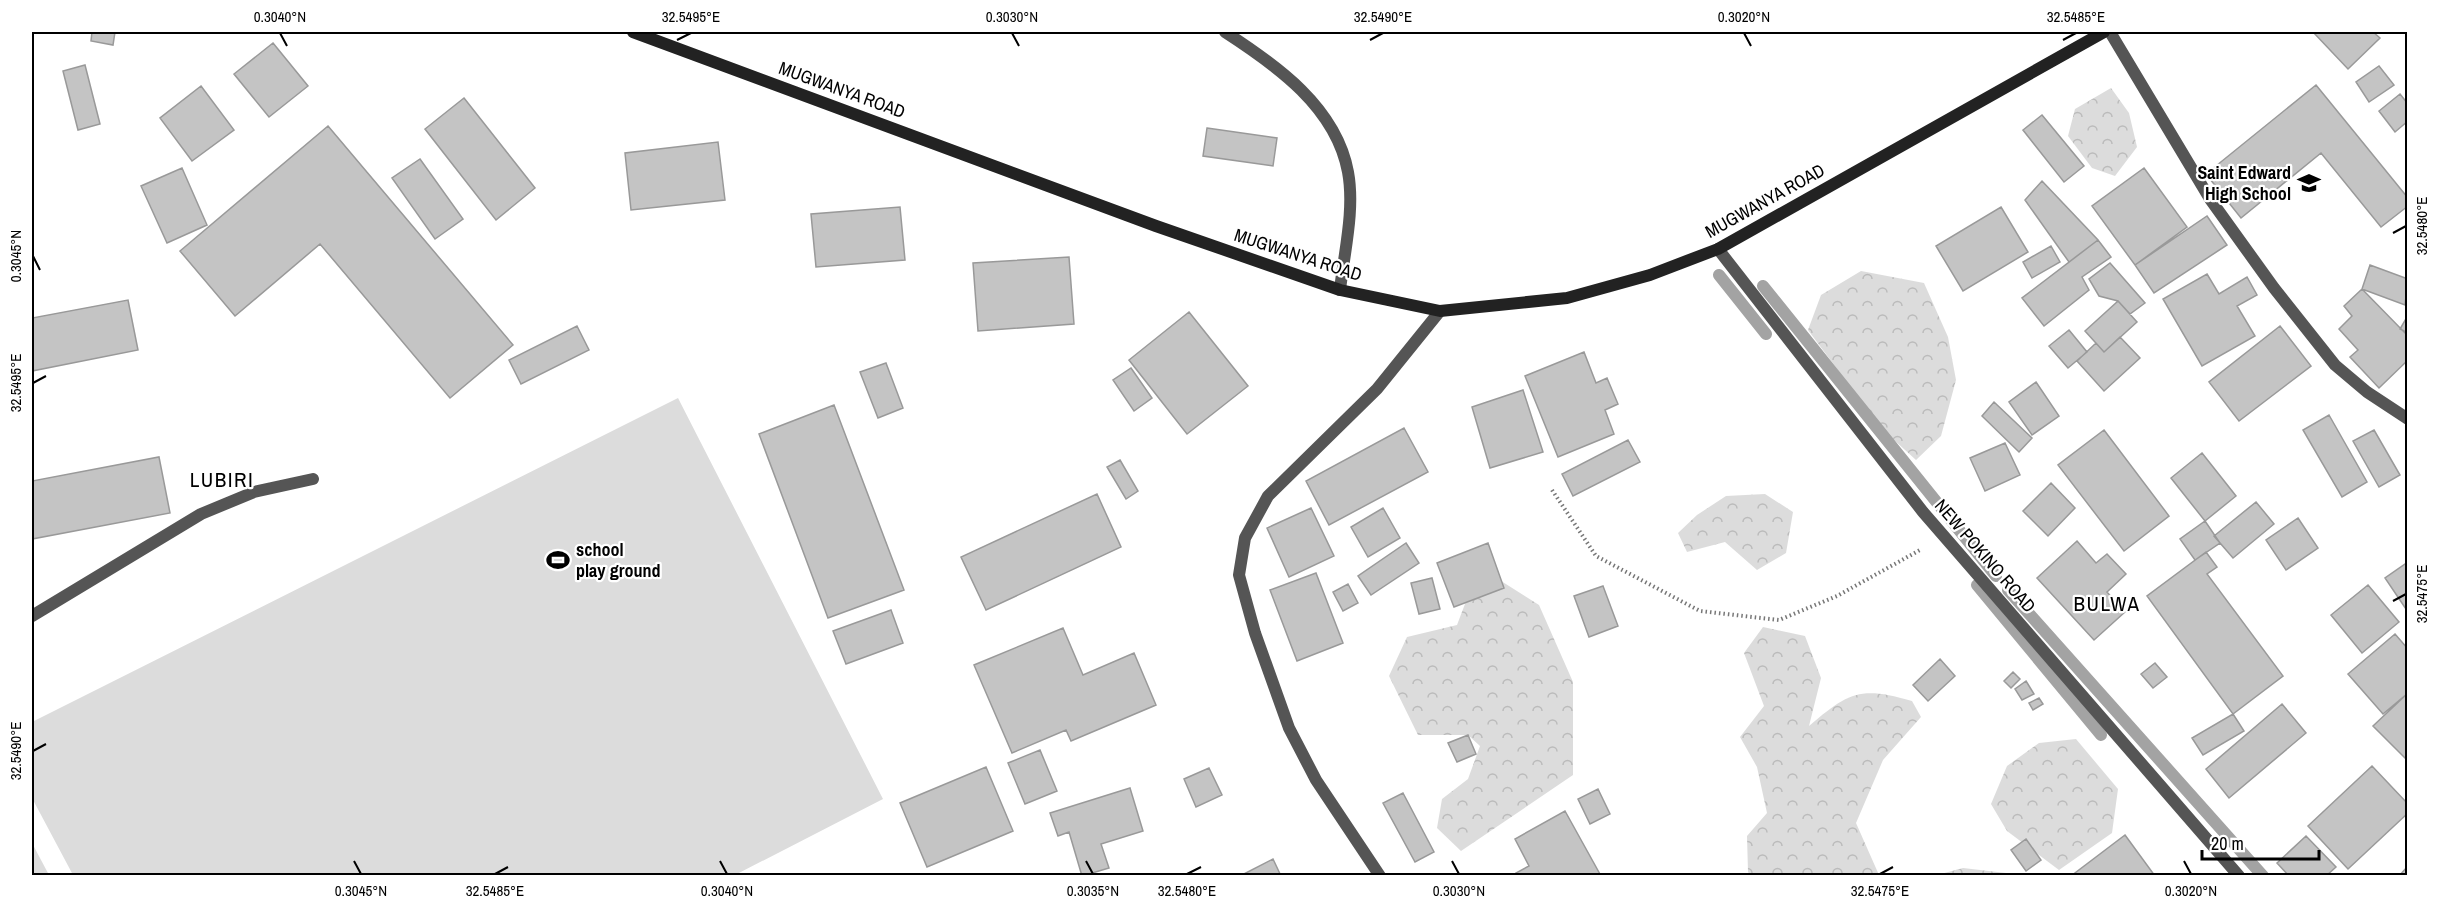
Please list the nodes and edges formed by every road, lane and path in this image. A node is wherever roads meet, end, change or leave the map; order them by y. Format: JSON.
{"nodes":[{"id":1,"x":633,"y":32,"type":"edge"},
{"id":2,"x":1225,"y":32,"type":"edge"},
{"id":3,"x":2104,"y":32,"type":"edge"},
{"id":4,"x":2110,"y":32,"type":"edge"},
{"id":5,"x":1718,"y":249,"type":"junction"},
{"id":6,"x":1340,"y":291,"type":"junction"},
{"id":7,"x":1440,"y":311,"type":"junction"},
{"id":8,"x":2408,"y":419,"type":"edge"},
{"id":9,"x":313,"y":478,"type":"dead end"},
{"id":10,"x":1552,"y":490,"type":"dead end"},
{"id":11,"x":1942,"y":534,"type":"junction"},
{"id":12,"x":32,"y":616,"type":"edge"},
{"id":13,"x":1380,"y":876,"type":"edge"},
{"id":14,"x":2239,"y":876,"type":"edge"}],
"edges":[{"from":1,"to":6,"type":"street","name":"MUGWANYA ROAD"},
{"from":2,"to":6,"type":"street"},
{"from":3,"to":5,"type":"street","name":"MUGWANYA ROAD"},
{"from":4,"to":8,"type":"street"},
{"from":5,"to":7,"type":"street","name":"MUGWANYA ROAD"},
{"from":5,"to":11,"type":"street","name":"NEW POKINO ROAD"},
{"from":6,"to":7,"type":"street","name":"MUGWANYA ROAD"},
{"from":7,"to":13,"type":"street"},
{"from":9,"to":12,"type":"street"},
{"from":10,"to":11,"type":"path"},
{"from":11,"to":14,"type":"street","name":"NEW POKINO ROAD"}]}
